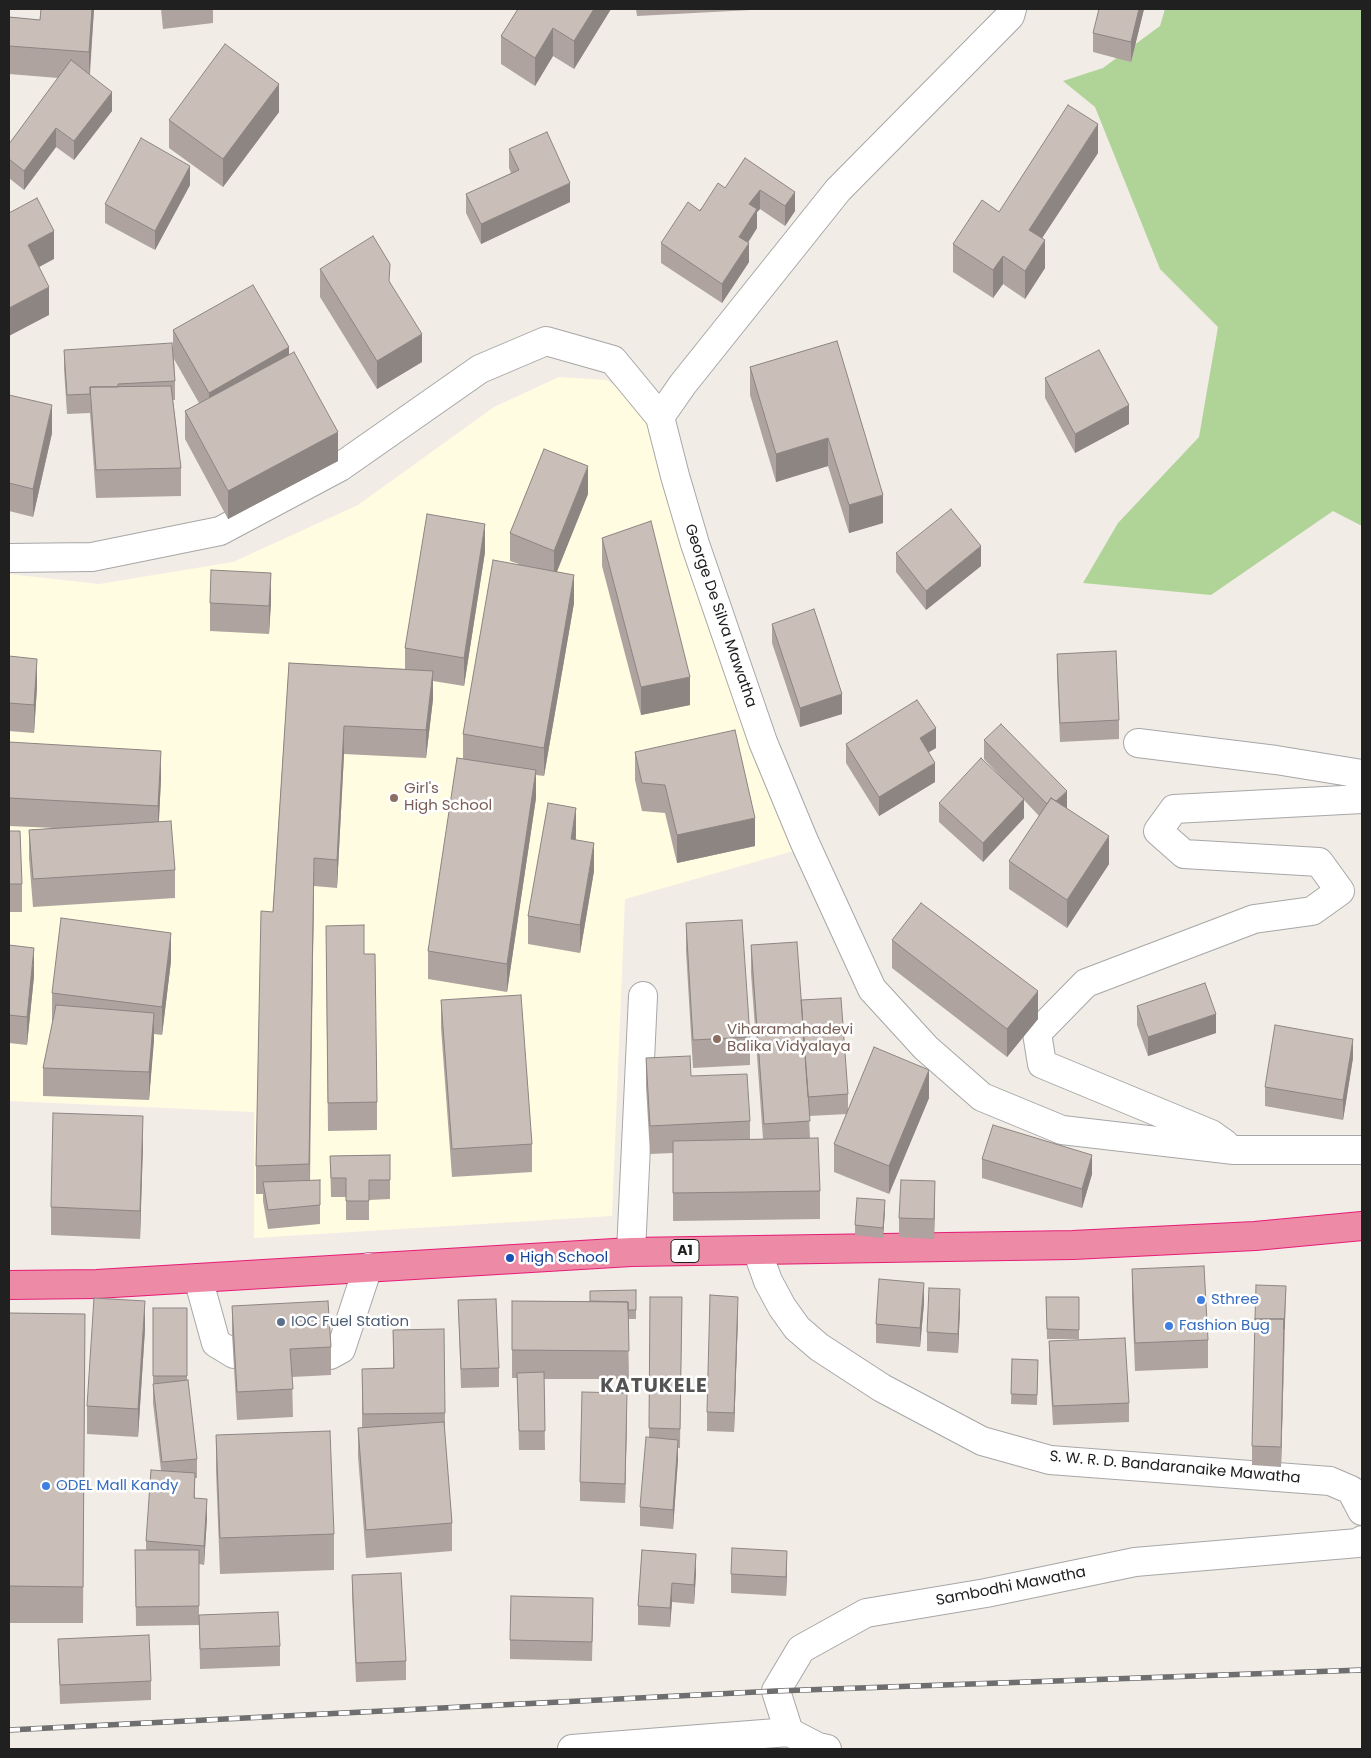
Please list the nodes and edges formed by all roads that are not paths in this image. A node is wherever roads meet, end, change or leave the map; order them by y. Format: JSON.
{"nodes":[{"id":1,"x":1012,"y":9,"type":"edge"},
{"id":2,"x":660,"y":417,"type":"junction"},
{"id":3,"x":9,"y":558,"type":"edge"},
{"id":4,"x":1138,"y":743,"type":"dead end"},
{"id":5,"x":1362,"y":774,"type":"edge"},
{"id":6,"x":1362,"y":799,"type":"edge"},
{"id":7,"x":643,"y":996,"type":"dead end"},
{"id":8,"x":1234,"y":1150,"type":"junction"},
{"id":9,"x":1362,"y":1150,"type":"edge"},
{"id":10,"x":1362,"y":1226,"type":"edge"},
{"id":11,"x":757,"y":1250,"type":"junction"},
{"id":12,"x":631,"y":1252,"type":"junction"},
{"id":13,"x":368,"y":1267,"type":"junction"},
{"id":14,"x":198,"y":1278,"type":"junction"},
{"id":15,"x":9,"y":1284,"type":"edge"},
{"id":16,"x":234,"y":1354,"type":"edge"},
{"id":17,"x":330,"y":1355,"type":"edge"},
{"id":18,"x":1362,"y":1511,"type":"edge"},
{"id":19,"x":1362,"y":1540,"type":"edge"},
{"id":20,"x":789,"y":1732,"type":"junction"},
{"id":21,"x":572,"y":1749,"type":"edge"},
{"id":22,"x":827,"y":1749,"type":"edge"}],
"edges":[{"from":1,"to":2,"type":"street"},
{"from":2,"to":3,"type":"street","name":"George De Silva Mawatha"},
{"from":2,"to":8,"type":"street","name":"George De Silva Mawatha"},
{"from":4,"to":5,"type":"street"},
{"from":6,"to":8,"type":"street"},
{"from":7,"to":12,"type":"street"},
{"from":8,"to":9,"type":"street","name":"George De Silva Mawatha"},
{"from":10,"to":11,"type":"highway","number":"A1"},
{"from":11,"to":12,"type":"highway","number":"A1"},
{"from":11,"to":18,"type":"street","name":"S. W. R. D. Bandaranaike Mawatha"},
{"from":12,"to":13,"type":"highway","number":"A1"},
{"from":13,"to":14,"type":"highway","number":"A1"},
{"from":13,"to":17,"type":"street"},
{"from":14,"to":15,"type":"highway","number":"A1"},
{"from":14,"to":16,"type":"street"},
{"from":19,"to":20,"type":"street","name":"Sambodhi Mawatha"},
{"from":20,"to":21,"type":"street"},
{"from":20,"to":22,"type":"street"}]}
